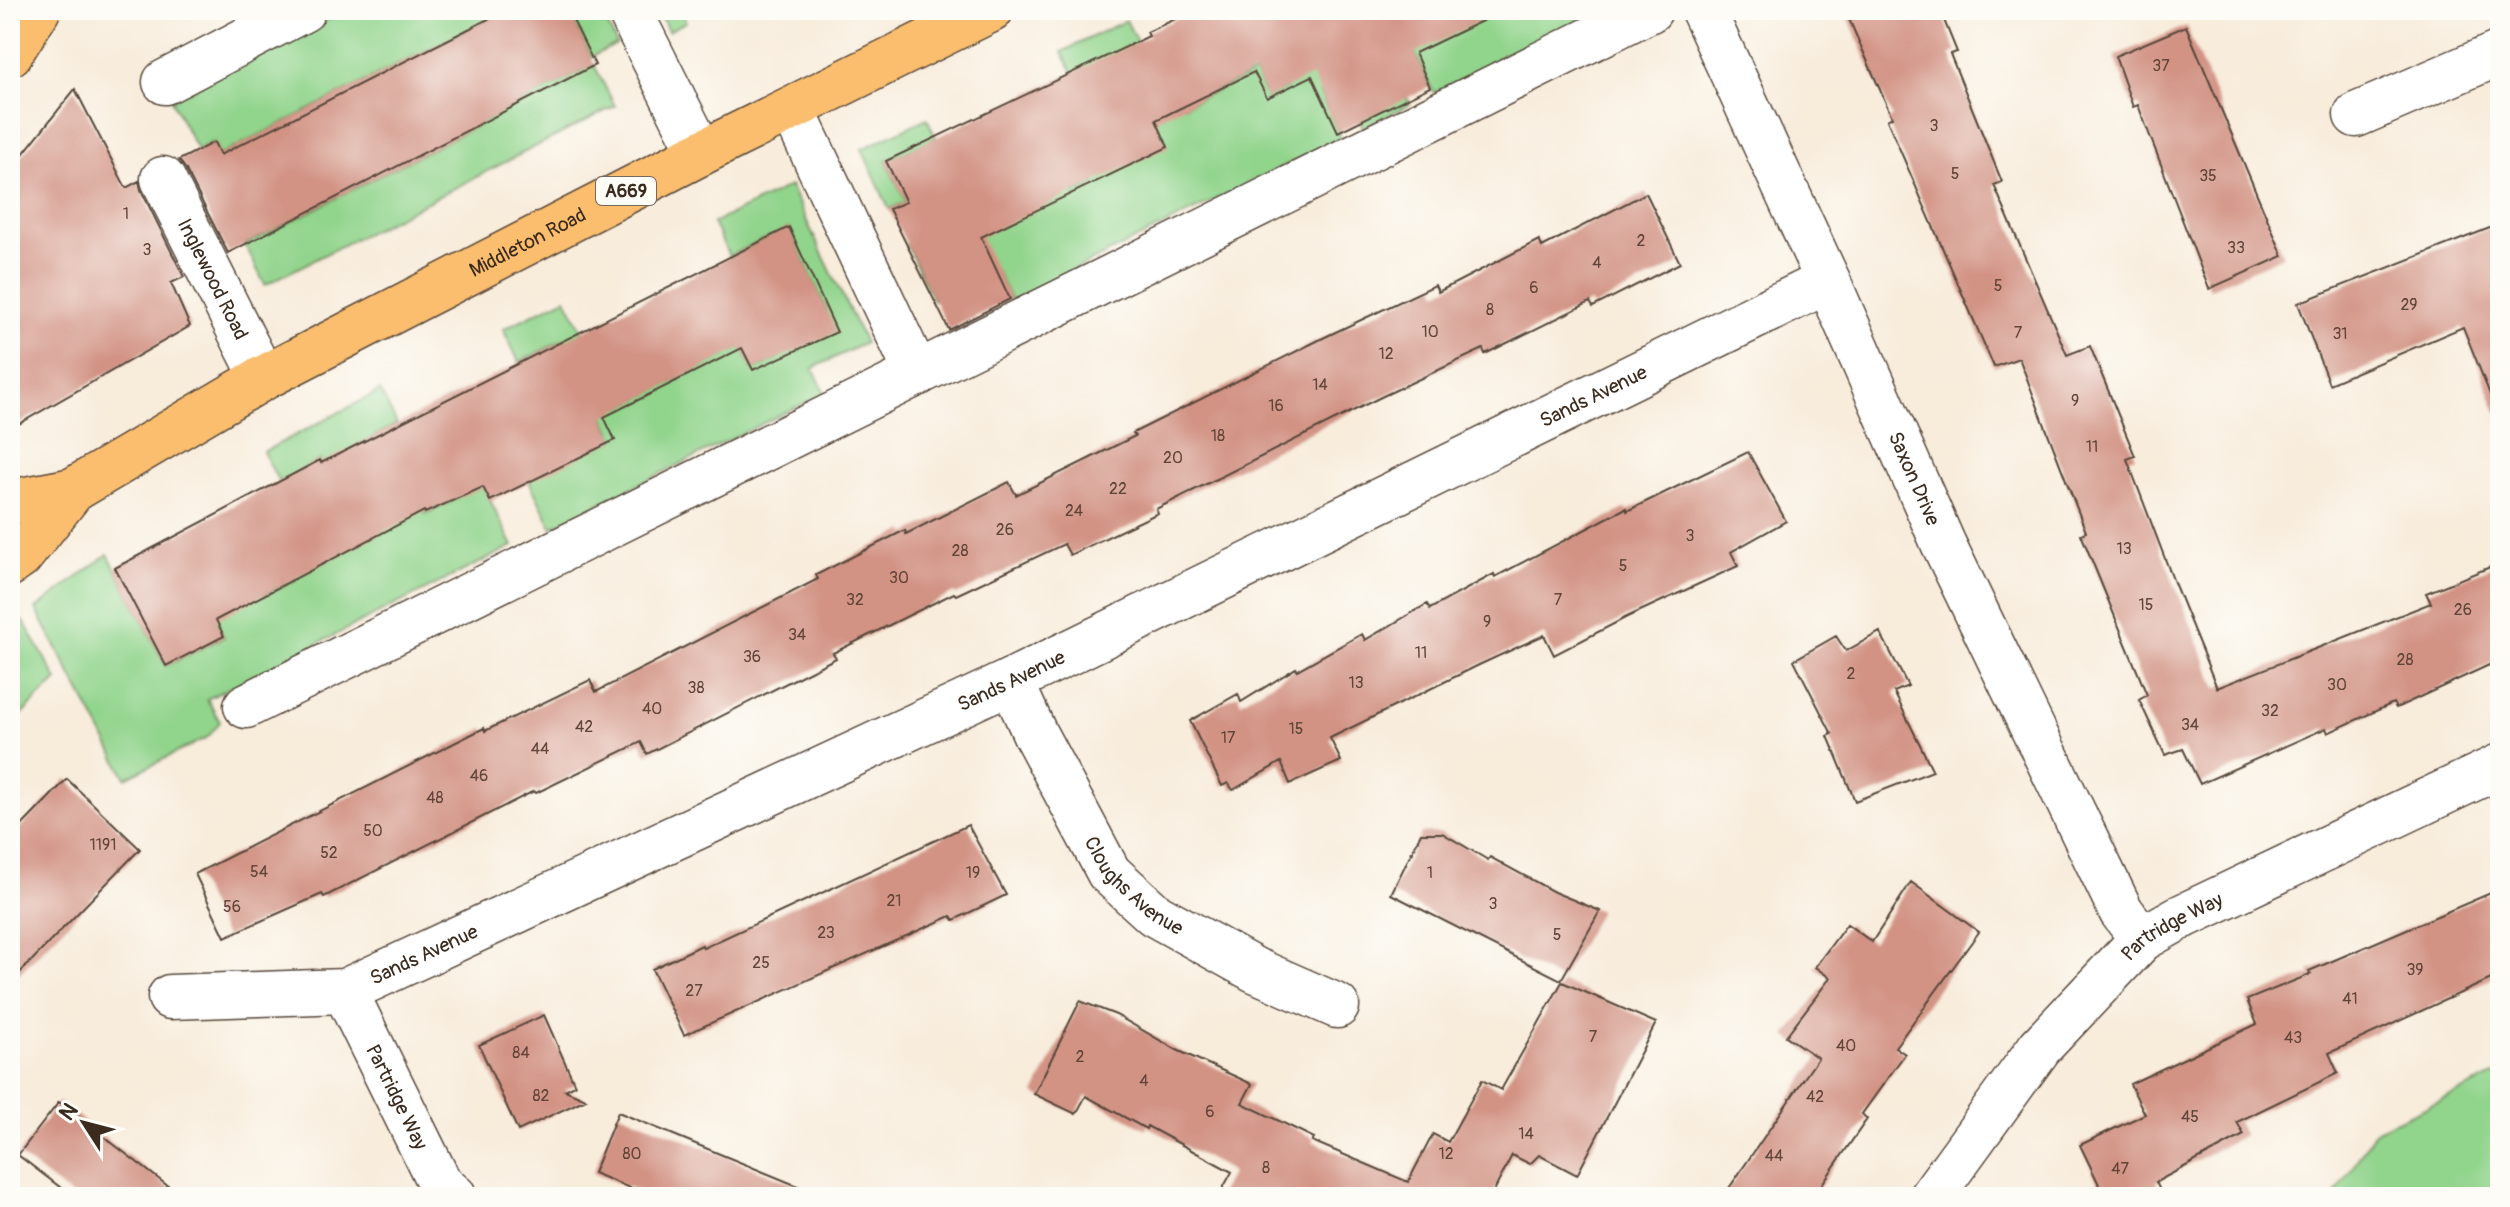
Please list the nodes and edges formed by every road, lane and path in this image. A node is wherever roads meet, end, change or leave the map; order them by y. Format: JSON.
{"nodes":[{"id":1,"x":38,"y":10,"type":"edge"},
{"id":2,"x":303,"y":10,"type":"edge"},
{"id":3,"x":629,"y":10,"type":"edge"},
{"id":4,"x":991,"y":10,"type":"edge"},
{"id":5,"x":1650,"y":10,"type":"edge"},
{"id":6,"x":1703,"y":10,"type":"edge"},
{"id":7,"x":2500,"y":53,"type":"edge"},
{"id":8,"x":10,"y":54,"type":"edge"},
{"id":9,"x":165,"y":82,"type":"dead end"},
{"id":10,"x":792,"y":109,"type":"junction"},
{"id":11,"x":2356,"y":115,"type":"dead end"},
{"id":12,"x":701,"y":153,"type":"junction"},
{"id":13,"x":163,"y":179,"type":"dead end"},
{"id":14,"x":1828,"y":281,"type":"junction"},
{"id":15,"x":917,"y":374,"type":"junction"},
{"id":16,"x":263,"y":378,"type":"junction"},
{"id":17,"x":73,"y":490,"type":"junction"},
{"id":18,"x":10,"y":502,"type":"edge"},
{"id":19,"x":10,"y":564,"type":"edge"},
{"id":20,"x":1011,"y":681,"type":"junction"},
{"id":21,"x":246,"y":706,"type":"dead end"},
{"id":22,"x":2500,"y":766,"type":"edge"},
{"id":23,"x":2142,"y":939,"type":"junction"},
{"id":24,"x":345,"y":991,"type":"junction"},
{"id":25,"x":170,"y":997,"type":"dead end"},
{"id":26,"x":1337,"y":1006,"type":"dead end"},
{"id":27,"x":455,"y":1197,"type":"edge"},
{"id":28,"x":1931,"y":1197,"type":"edge"}],
"edges":[{"from":1,"to":8,"type":"main road"},
{"from":2,"to":9,"type":"street"},
{"from":3,"to":12,"type":"street"},
{"from":4,"to":10,"type":"main road","name":"Middleton Road","number":"A669"},
{"from":5,"to":15,"type":"street"},
{"from":6,"to":14,"type":"street","name":"Saxon Drive"},
{"from":7,"to":11,"type":"street"},
{"from":10,"to":12,"type":"main road","name":"Middleton Road","number":"A669"},
{"from":10,"to":15,"type":"street"},
{"from":12,"to":16,"type":"main road","name":"Middleton Road","number":"A669"},
{"from":13,"to":16,"type":"street","name":"Inglewood Road"},
{"from":14,"to":20,"type":"street","name":"Sands Avenue"},
{"from":14,"to":23,"type":"street","name":"Saxon Drive"},
{"from":15,"to":21,"type":"street"},
{"from":16,"to":17,"type":"main road","name":"Middleton Road","number":"A669"},
{"from":17,"to":18,"type":"main road","name":"Middleton Road","number":"A669"},
{"from":17,"to":19,"type":"main road","name":"Middleton Road","number":"A669"},
{"from":20,"to":24,"type":"street","name":"Sands Avenue"},
{"from":20,"to":26,"type":"street","name":"Cloughs Avenue"},
{"from":22,"to":23,"type":"street","name":"Partridge Way"},
{"from":23,"to":28,"type":"street","name":"Partridge Way"},
{"from":24,"to":25,"type":"street","name":"Sands Avenue"},
{"from":24,"to":27,"type":"street","name":"Partridge Way"}]}
